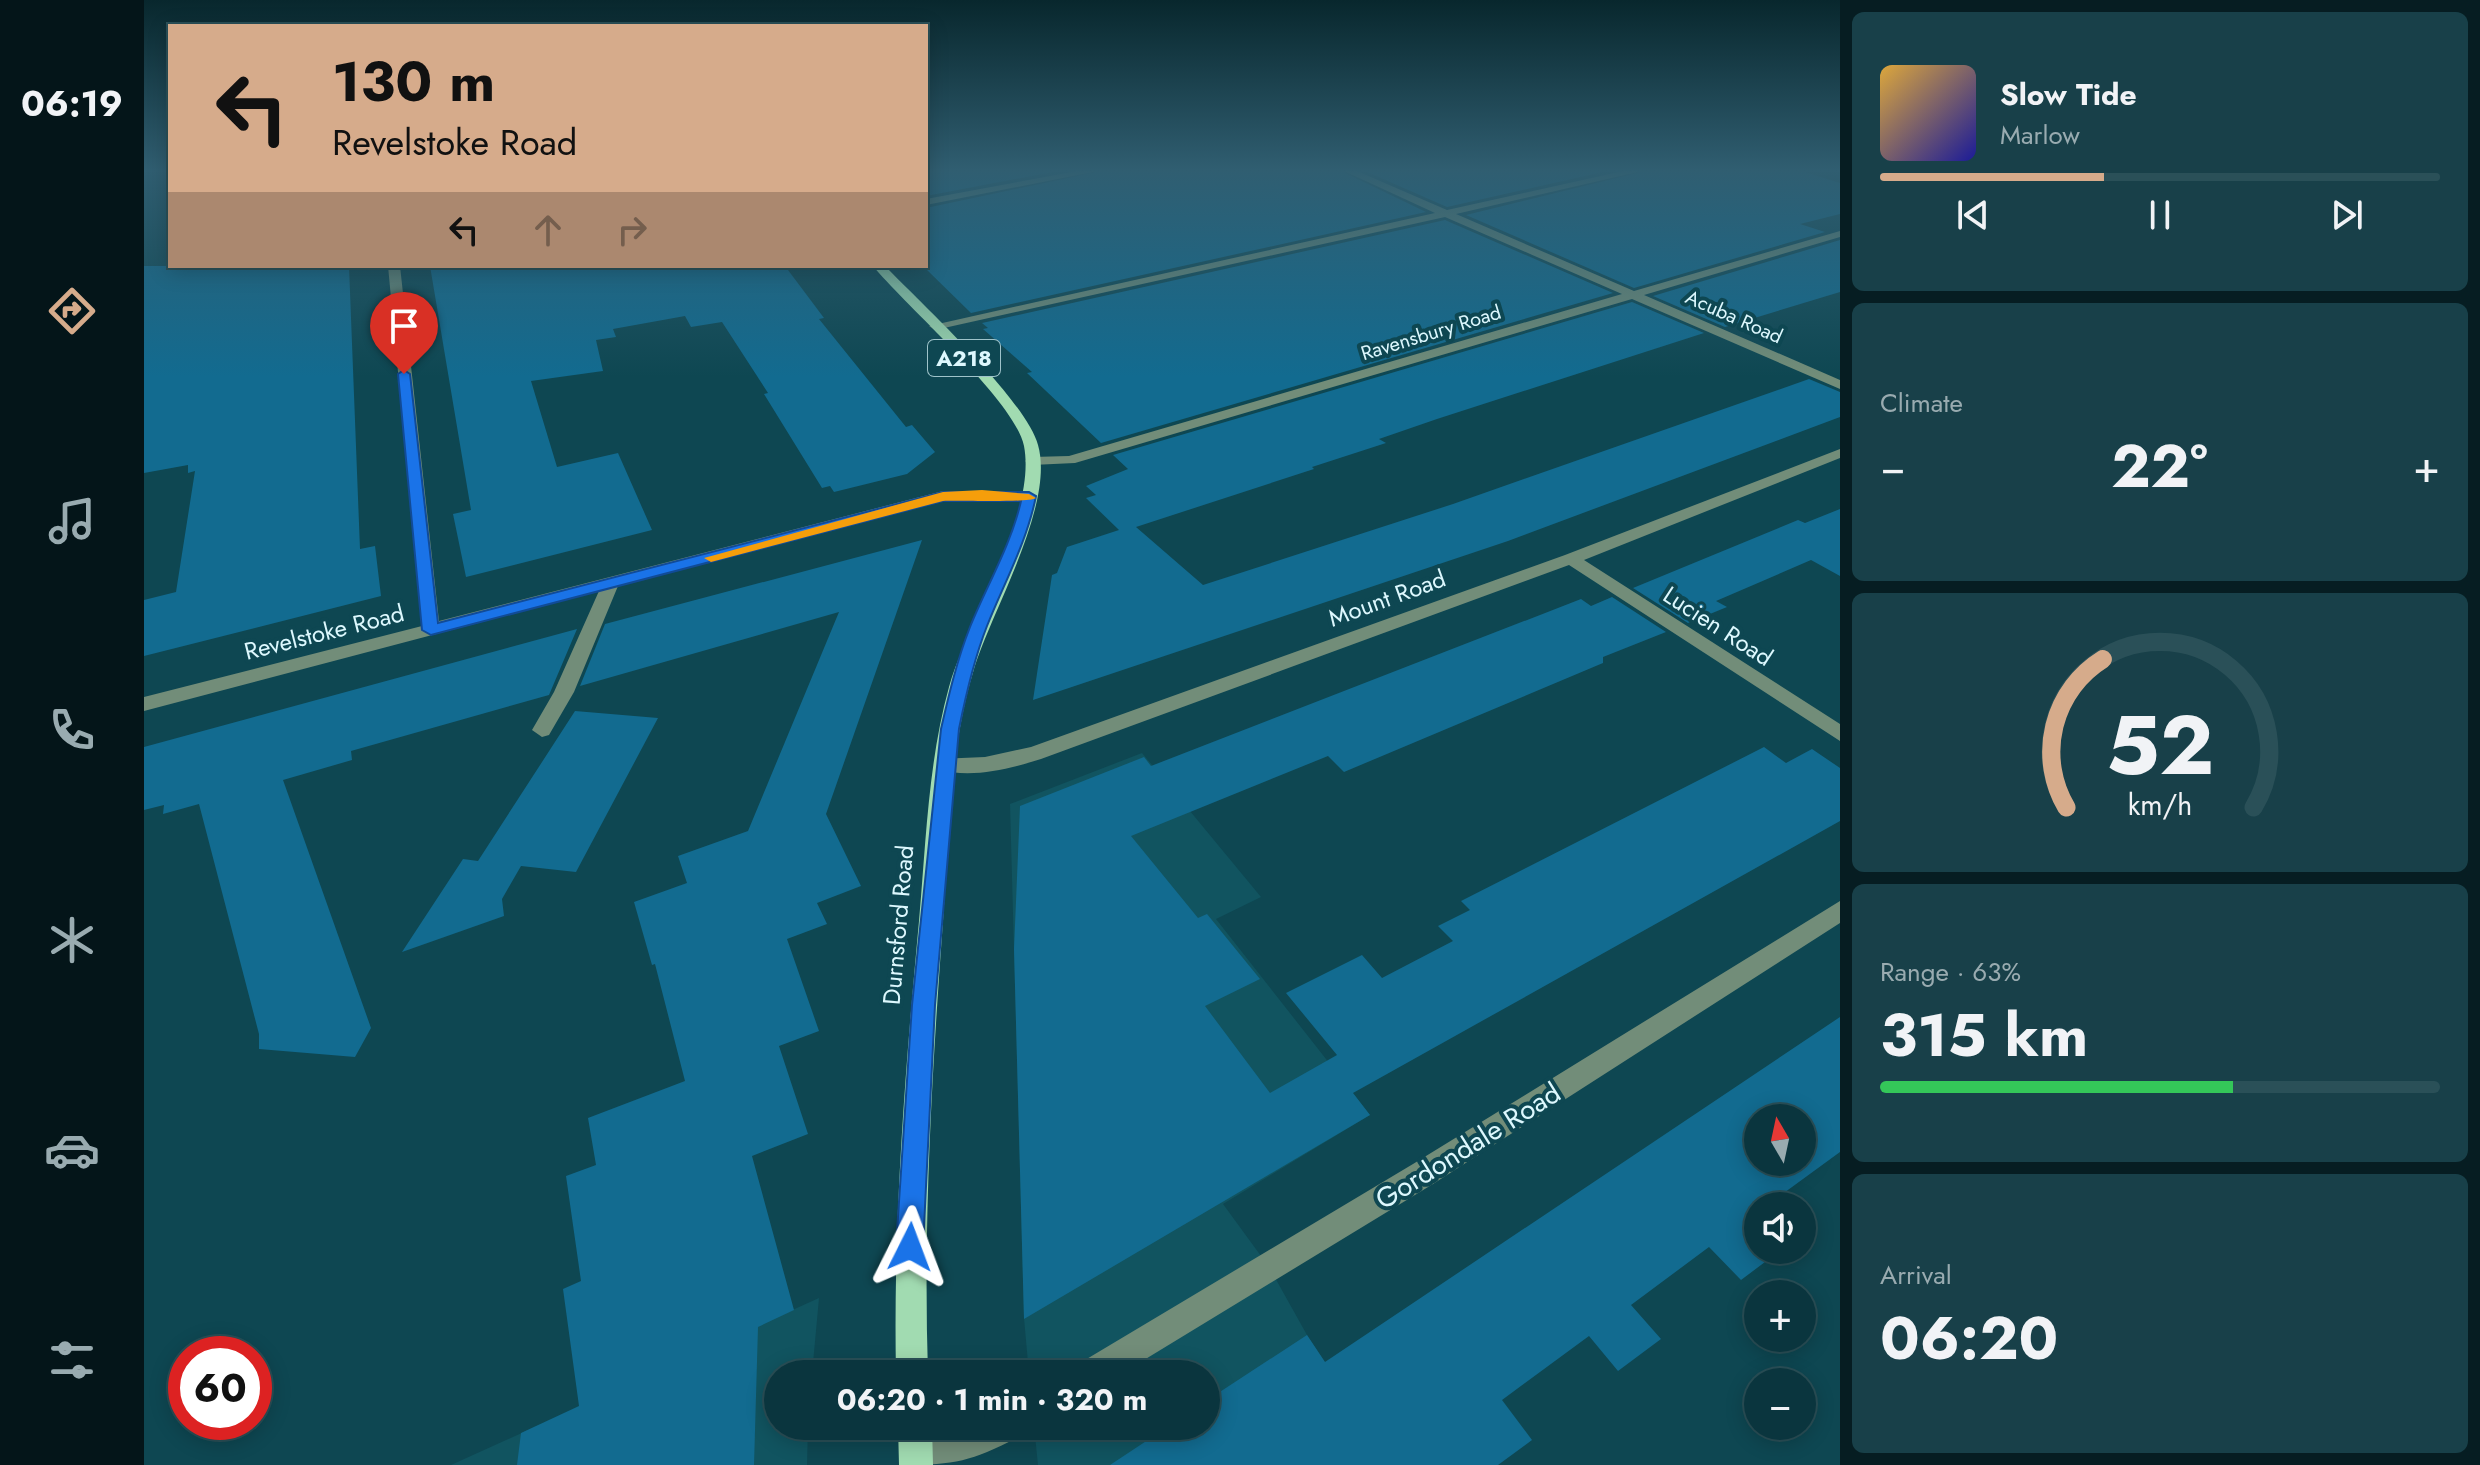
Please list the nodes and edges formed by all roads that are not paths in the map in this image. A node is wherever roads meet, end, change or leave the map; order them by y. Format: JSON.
{"nodes":[{"id":1,"x":1331,"y":239,"type":"edge"},
{"id":2,"x":1505,"y":239,"type":"edge"},
{"id":3,"x":1821,"y":239,"type":"edge"},
{"id":4,"x":394,"y":268,"type":"edge"},
{"id":5,"x":881,"y":268,"type":"edge"},
{"id":6,"x":1630,"y":294,"type":"junction"},
{"id":7,"x":935,"y":326,"type":"junction"},
{"id":8,"x":1840,"y":385,"type":"edge"},
{"id":9,"x":1840,"y":453,"type":"edge"},
{"id":10,"x":1032,"y":461,"type":"junction"},
{"id":11,"x":1029,"y":496,"type":"junction"},
{"id":12,"x":1571,"y":559,"type":"junction"},
{"id":13,"x":610,"y":585,"type":"junction"},
{"id":14,"x":431,"y":630,"type":"junction"},
{"id":15,"x":144,"y":704,"type":"edge"},
{"id":16,"x":542,"y":730,"type":"dead end"},
{"id":17,"x":1840,"y":734,"type":"edge"},
{"id":18,"x":945,"y":764,"type":"junction"},
{"id":19,"x":1840,"y":911,"type":"edge"},
{"id":20,"x":911,"y":1360,"type":"edge"},
{"id":21,"x":1114,"y":1360,"type":"edge"},
{"id":22,"x":978,"y":1440,"type":"edge"},
{"id":23,"x":916,"y":1448,"type":"edge"}],
"edges":[{"from":1,"to":7,"type":"street"},
{"from":2,"to":6,"type":"street","name":"Acuba Road"},
{"from":3,"to":6,"type":"street","name":"Ravensbury Road"},
{"from":4,"to":14,"type":"street"},
{"from":5,"to":7,"type":"main road","number":"A218"},
{"from":6,"to":8,"type":"street","name":"Acuba Road"},
{"from":6,"to":10,"type":"street","name":"Ravensbury Road"},
{"from":7,"to":10,"type":"main road","number":"A218"},
{"from":9,"to":12,"type":"street","name":"Mount Road"},
{"from":10,"to":11,"type":"main road","number":"A218"},
{"from":11,"to":13,"type":"street","name":"Revelstoke Road"},
{"from":11,"to":18,"type":"main road","name":"Durnsford Road","number":"A218"},
{"from":12,"to":17,"type":"street","name":"Lucien Road"},
{"from":12,"to":18,"type":"street","name":"Mount Road"},
{"from":13,"to":14,"type":"street","name":"Revelstoke Road"},
{"from":13,"to":16,"type":"street"},
{"from":14,"to":15,"type":"street","name":"Revelstoke Road"},
{"from":18,"to":20,"type":"main road","name":"Durnsford Road","number":"A218"},
{"from":19,"to":21,"type":"street","name":"Gordondale Road"},
{"from":22,"to":23,"type":"street"}]}
